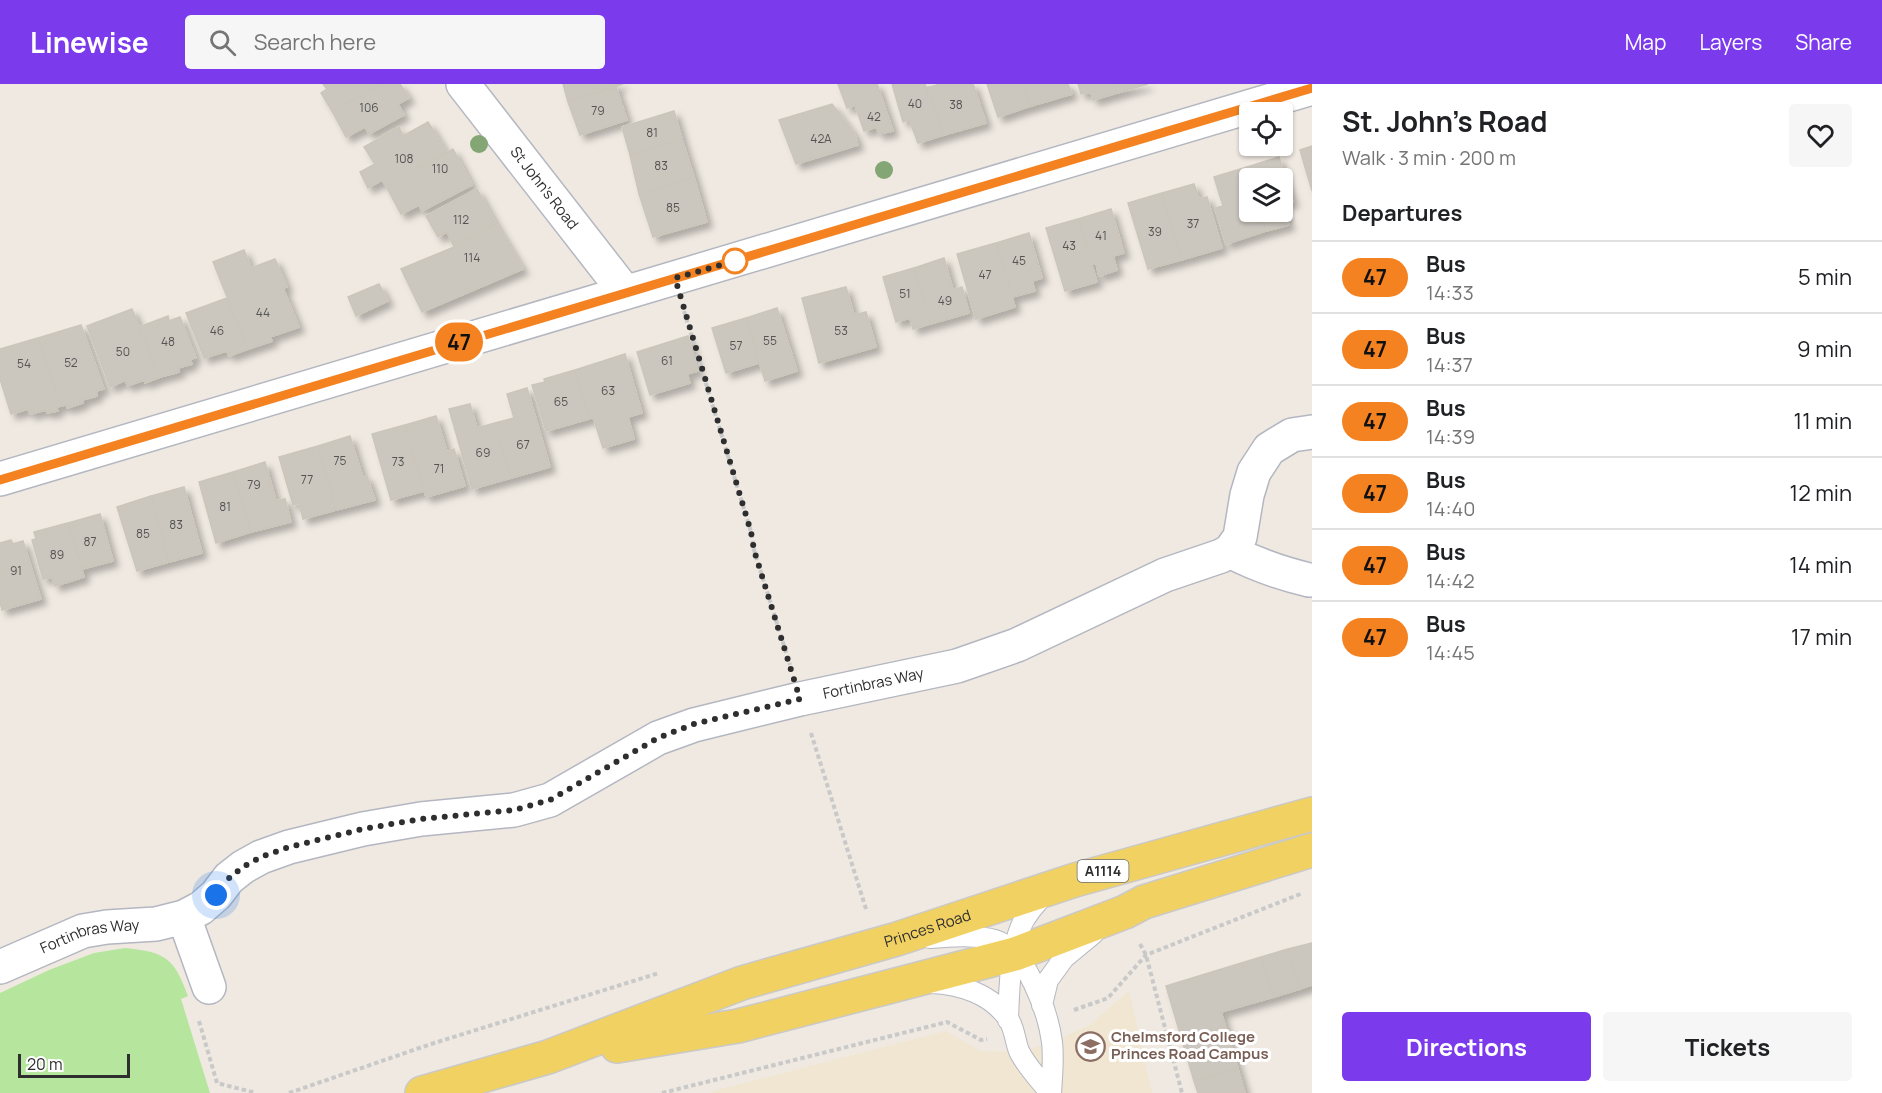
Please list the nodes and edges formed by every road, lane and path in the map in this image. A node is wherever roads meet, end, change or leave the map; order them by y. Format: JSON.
{"nodes":[{"id":1,"x":463,"y":84,"type":"edge"},
{"id":2,"x":1312,"y":88,"type":"edge"},
{"id":3,"x":675,"y":278,"type":"junction"},
{"id":4,"x":625,"y":292,"type":"junction"},
{"id":5,"x":1312,"y":432,"type":"edge"},
{"id":6,"x":0,"y":479,"type":"edge"},
{"id":7,"x":1230,"y":551,"type":"junction"},
{"id":8,"x":1309,"y":580,"type":"dead end"},
{"id":9,"x":800,"y":699,"type":"junction"},
{"id":10,"x":1312,"y":814,"type":"edge"},
{"id":11,"x":1312,"y":850,"type":"edge"},
{"id":12,"x":1053,"y":886,"type":"junction"},
{"id":13,"x":1312,"y":890,"type":"edge"},
{"id":14,"x":866,"y":909,"type":"dead end"},
{"id":15,"x":184,"y":917,"type":"junction"},
{"id":16,"x":1132,"y":926,"type":"junction"},
{"id":17,"x":897,"y":939,"type":"junction"},
{"id":18,"x":1015,"y":954,"type":"junction"},
{"id":19,"x":1146,"y":956,"type":"junction"},
{"id":20,"x":0,"y":968,"type":"edge"},
{"id":21,"x":910,"y":982,"type":"junction"},
{"id":22,"x":209,"y":987,"type":"joint"},
{"id":23,"x":1042,"y":1005,"type":"junction"},
{"id":24,"x":1072,"y":1011,"type":"dead end"},
{"id":25,"x":1008,"y":1020,"type":"junction"},
{"id":26,"x":993,"y":1037,"type":"dead end"},
{"id":27,"x":548,"y":1057,"type":"junction"},
{"id":28,"x":256,"y":1093,"type":"edge"},
{"id":29,"x":422,"y":1093,"type":"edge"},
{"id":30,"x":662,"y":1093,"type":"edge"},
{"id":31,"x":1051,"y":1093,"type":"edge"},
{"id":32,"x":1182,"y":1093,"type":"edge"}],
"edges":[{"from":1,"to":4,"type":"street","name":"St John's Road"},
{"from":2,"to":3,"type":"street"},
{"from":3,"to":4,"type":"street"},
{"from":3,"to":9,"type":"path"},
{"from":4,"to":6,"type":"street"},
{"from":5,"to":7,"type":"street"},
{"from":7,"to":8,"type":"street"},
{"from":7,"to":9,"type":"street","name":"Fortinbras Way"},
{"from":9,"to":14,"type":"path"},
{"from":9,"to":15,"type":"street","name":"Fortinbras Way"},
{"from":10,"to":12,"type":"main road","name":"Princes Road","number":"A1114"},
{"from":11,"to":16,"type":"main road","name":"Princes Road","number":"A1114"},
{"from":12,"to":17,"type":"main road","name":"Princes Road","number":"A1114"},
{"from":12,"to":18,"type":"lane"},
{"from":13,"to":19,"type":"path"},
{"from":15,"to":20,"type":"street","name":"Fortinbras Way"},
{"from":15,"to":22,"type":"street"},
{"from":16,"to":18,"type":"main road","name":"Princes Road","number":"A1114"},
{"from":16,"to":19,"type":"path"},
{"from":16,"to":23,"type":"lane"},
{"from":17,"to":18,"type":"lane"},
{"from":17,"to":27,"type":"main road","name":"Princes Road","number":"A1114"},
{"from":18,"to":21,"type":"main road","name":"Princes Road","number":"A1114"},
{"from":18,"to":23,"type":"lane"},
{"from":18,"to":25,"type":"lane"},
{"from":19,"to":24,"type":"path"},
{"from":19,"to":32,"type":"path"},
{"from":21,"to":25,"type":"lane"},
{"from":21,"to":27,"type":"main road","name":"Princes Road","number":"A1114"},
{"from":22,"to":28,"type":"path"},
{"from":23,"to":31,"type":"lane"},
{"from":25,"to":31,"type":"lane"},
{"from":26,"to":30,"type":"path"},
{"from":27,"to":29,"type":"main road","name":"Princes Road","number":"A1114"}]}
